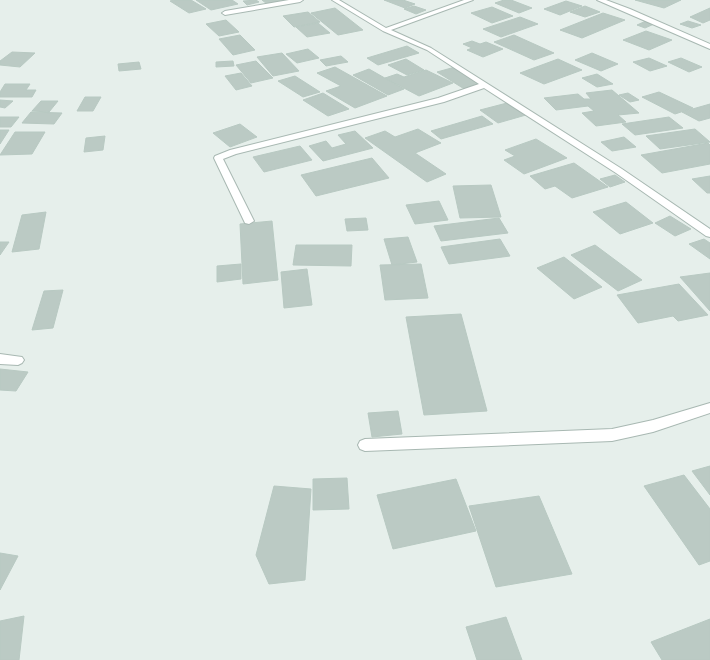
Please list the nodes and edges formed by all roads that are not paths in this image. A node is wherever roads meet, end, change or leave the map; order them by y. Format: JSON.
{"nodes":[{"id":1,"x":300,"y":0,"type":"edge"},
{"id":2,"x":335,"y":0,"type":"edge"},
{"id":3,"x":470,"y":0,"type":"edge"},
{"id":4,"x":600,"y":0,"type":"edge"},
{"id":5,"x":226,"y":13,"type":"dead end"},
{"id":6,"x":385,"y":30,"type":"junction"},
{"id":7,"x":710,"y":47,"type":"edge"},
{"id":8,"x":485,"y":85,"type":"junction"},
{"id":9,"x":249,"y":221,"type":"dead end"},
{"id":10,"x":710,"y":234,"type":"edge"},
{"id":11,"x":0,"y":359,"type":"edge"},
{"id":12,"x":18,"y":360,"type":"dead end"},
{"id":13,"x":710,"y":408,"type":"edge"},
{"id":14,"x":365,"y":445,"type":"dead end"}],
"edges":[{"from":1,"to":5,"type":"street"},
{"from":2,"to":6,"type":"street"},
{"from":3,"to":6,"type":"street"},
{"from":4,"to":7,"type":"street"},
{"from":6,"to":8,"type":"street"},
{"from":8,"to":9,"type":"street"},
{"from":8,"to":10,"type":"street"},
{"from":11,"to":12,"type":"street"},
{"from":13,"to":14,"type":"street"}]}
